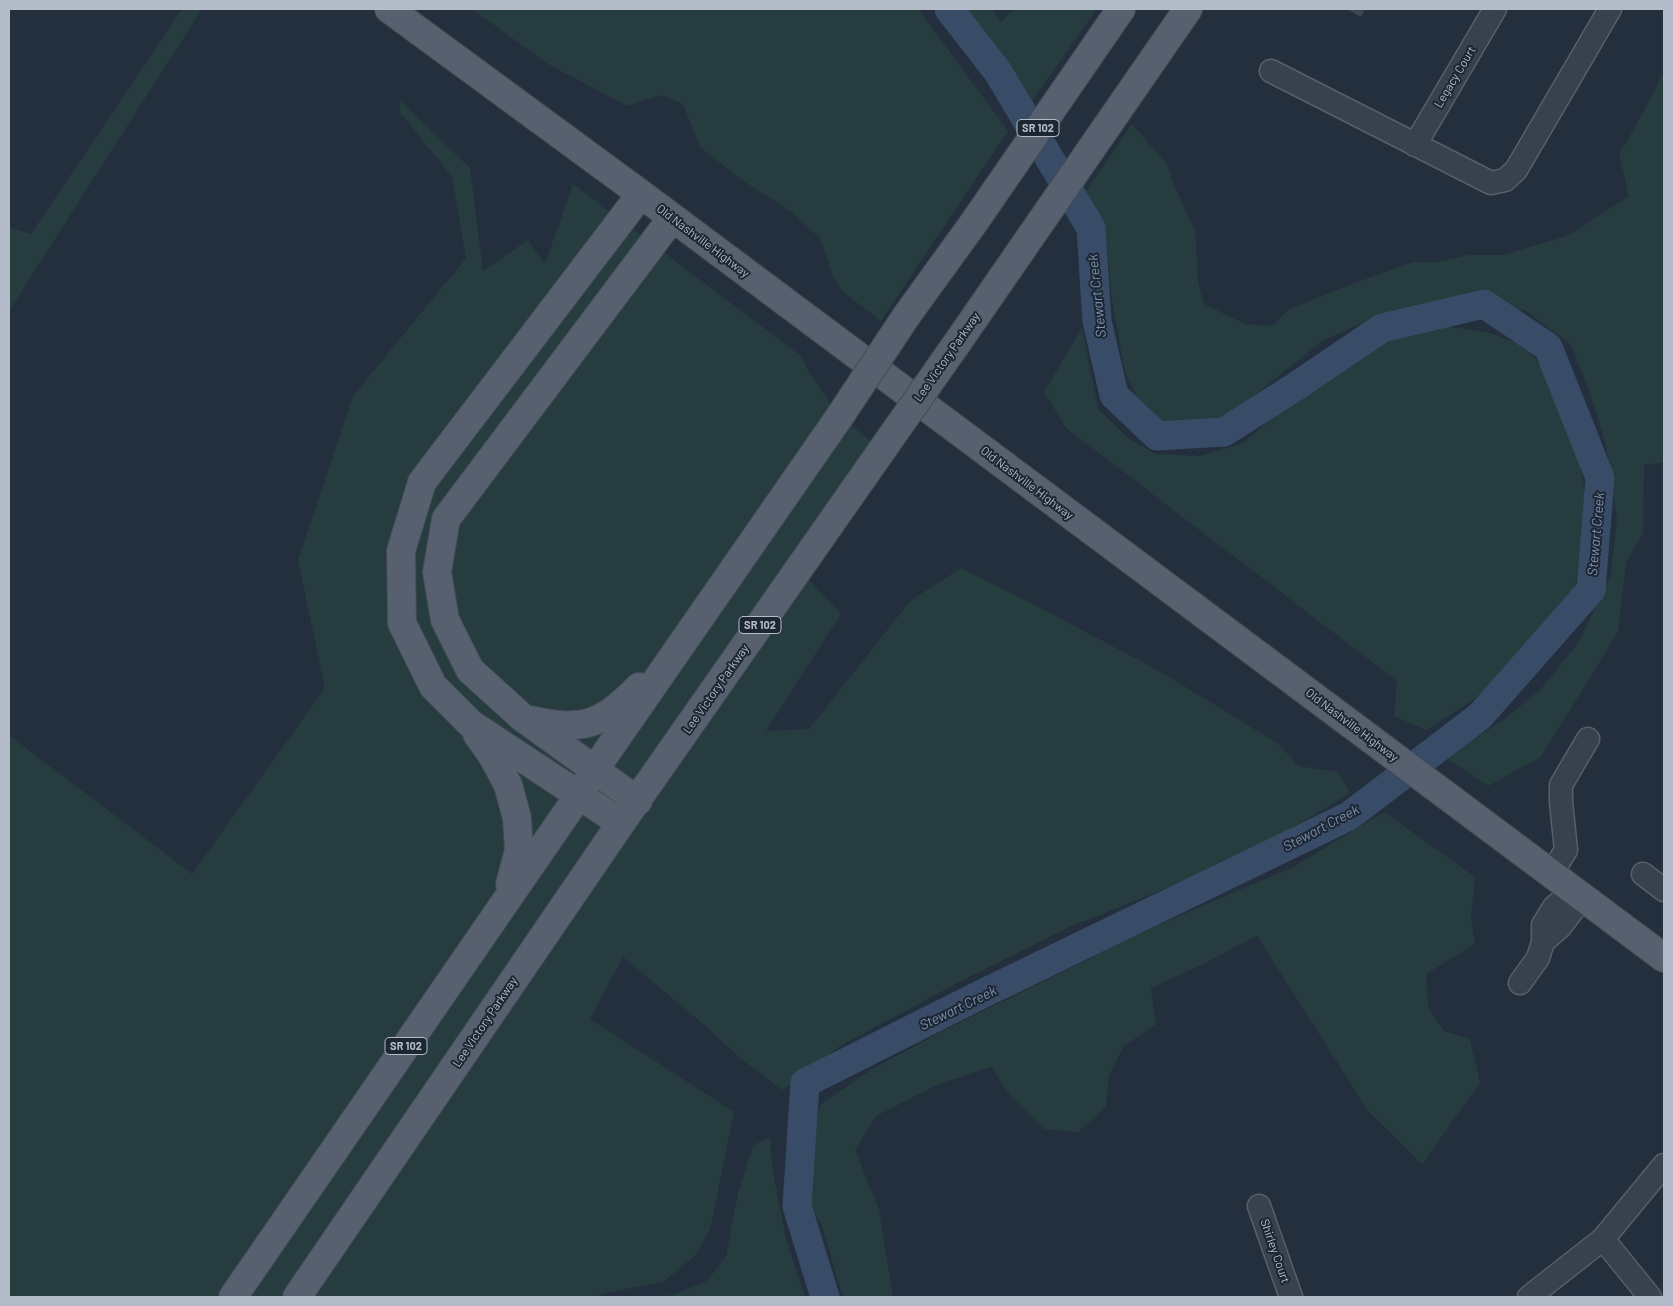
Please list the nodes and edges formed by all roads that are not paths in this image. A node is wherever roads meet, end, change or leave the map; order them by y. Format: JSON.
{"nodes":[{"id":1,"x":389,"y":9,"type":"edge"},
{"id":2,"x":1121,"y":9,"type":"edge"},
{"id":3,"x":1188,"y":9,"type":"edge"},
{"id":4,"x":1495,"y":9,"type":"edge"},
{"id":5,"x":1610,"y":9,"type":"edge"},
{"id":6,"x":1271,"y":71,"type":"dead end"},
{"id":7,"x":1415,"y":145,"type":"junction"},
{"id":8,"x":641,"y":194,"type":"junction"},
{"id":9,"x":672,"y":218,"type":"junction"},
{"id":10,"x":756,"y":537,"type":"junction"},
{"id":11,"x":523,"y":718,"type":"junction"},
{"id":12,"x":471,"y":724,"type":"junction"},
{"id":13,"x":1588,"y":739,"type":"dead end"},
{"id":14,"x":595,"y":769,"type":"junction"},
{"id":15,"x":579,"y":795,"type":"junction"},
{"id":16,"x":638,"y":801,"type":"junction"},
{"id":17,"x":621,"y":823,"type":"junction"},
{"id":18,"x":1551,"y":874,"type":"junction"},
{"id":19,"x":1643,"y":874,"type":"dead end"},
{"id":20,"x":1664,"y":890,"type":"edge"},
{"id":21,"x":1578,"y":894,"type":"junction"},
{"id":22,"x":506,"y":901,"type":"junction"},
{"id":23,"x":1664,"y":958,"type":"edge"},
{"id":24,"x":1520,"y":983,"type":"dead end"},
{"id":25,"x":1664,"y":1165,"type":"edge"},
{"id":26,"x":1259,"y":1206,"type":"dead end"},
{"id":27,"x":1603,"y":1239,"type":"junction"},
{"id":28,"x":233,"y":1297,"type":"edge"},
{"id":29,"x":297,"y":1297,"type":"edge"},
{"id":30,"x":1291,"y":1297,"type":"edge"},
{"id":31,"x":1529,"y":1297,"type":"edge"},
{"id":32,"x":1650,"y":1297,"type":"edge"}],
"edges":[{"from":1,"to":8,"type":"main road","name":"Old Nashville Highway"},
{"from":2,"to":10,"type":"main road","number":"SR 102","bridge":true},
{"from":3,"to":16,"type":"main road","name":"Lee Victory Parkway","number":"SR 102","bridge":true},
{"from":4,"to":7,"type":"street","name":"Legacy Court"},
{"from":5,"to":7,"type":"street"},
{"from":6,"to":7,"type":"street"},
{"from":8,"to":9,"type":"main road","name":"Old Nashville Highway"},
{"from":8,"to":12,"type":"main road"},
{"from":9,"to":11,"type":"main road"},
{"from":9,"to":18,"type":"main road","name":"Old Nashville Highway"},
{"from":10,"to":11,"type":"main road"},
{"from":10,"to":14,"type":"main road","number":"SR 102"},
{"from":11,"to":14,"type":"main road"},
{"from":12,"to":15,"type":"main road"},
{"from":12,"to":22,"type":"main road"},
{"from":13,"to":18,"type":"street"},
{"from":14,"to":15,"type":"main road","number":"SR 102"},
{"from":14,"to":16,"type":"main road"},
{"from":15,"to":17,"type":"main road"},
{"from":15,"to":22,"type":"main road","number":"SR 102"},
{"from":16,"to":17,"type":"main road","name":"Lee Victory Parkway","number":"SR 102"},
{"from":17,"to":29,"type":"main road","name":"Lee Victory Parkway","number":"SR 102"},
{"from":18,"to":21,"type":"main road","name":"Old Nashville Highway"},
{"from":19,"to":20,"type":"street"},
{"from":21,"to":23,"type":"main road","name":"Old Nashville Highway"},
{"from":21,"to":24,"type":"street"},
{"from":22,"to":28,"type":"main road","number":"SR 102"},
{"from":25,"to":27,"type":"street"},
{"from":26,"to":30,"type":"street","name":"Shirley Court"},
{"from":27,"to":31,"type":"street"},
{"from":27,"to":32,"type":"street"}]}
